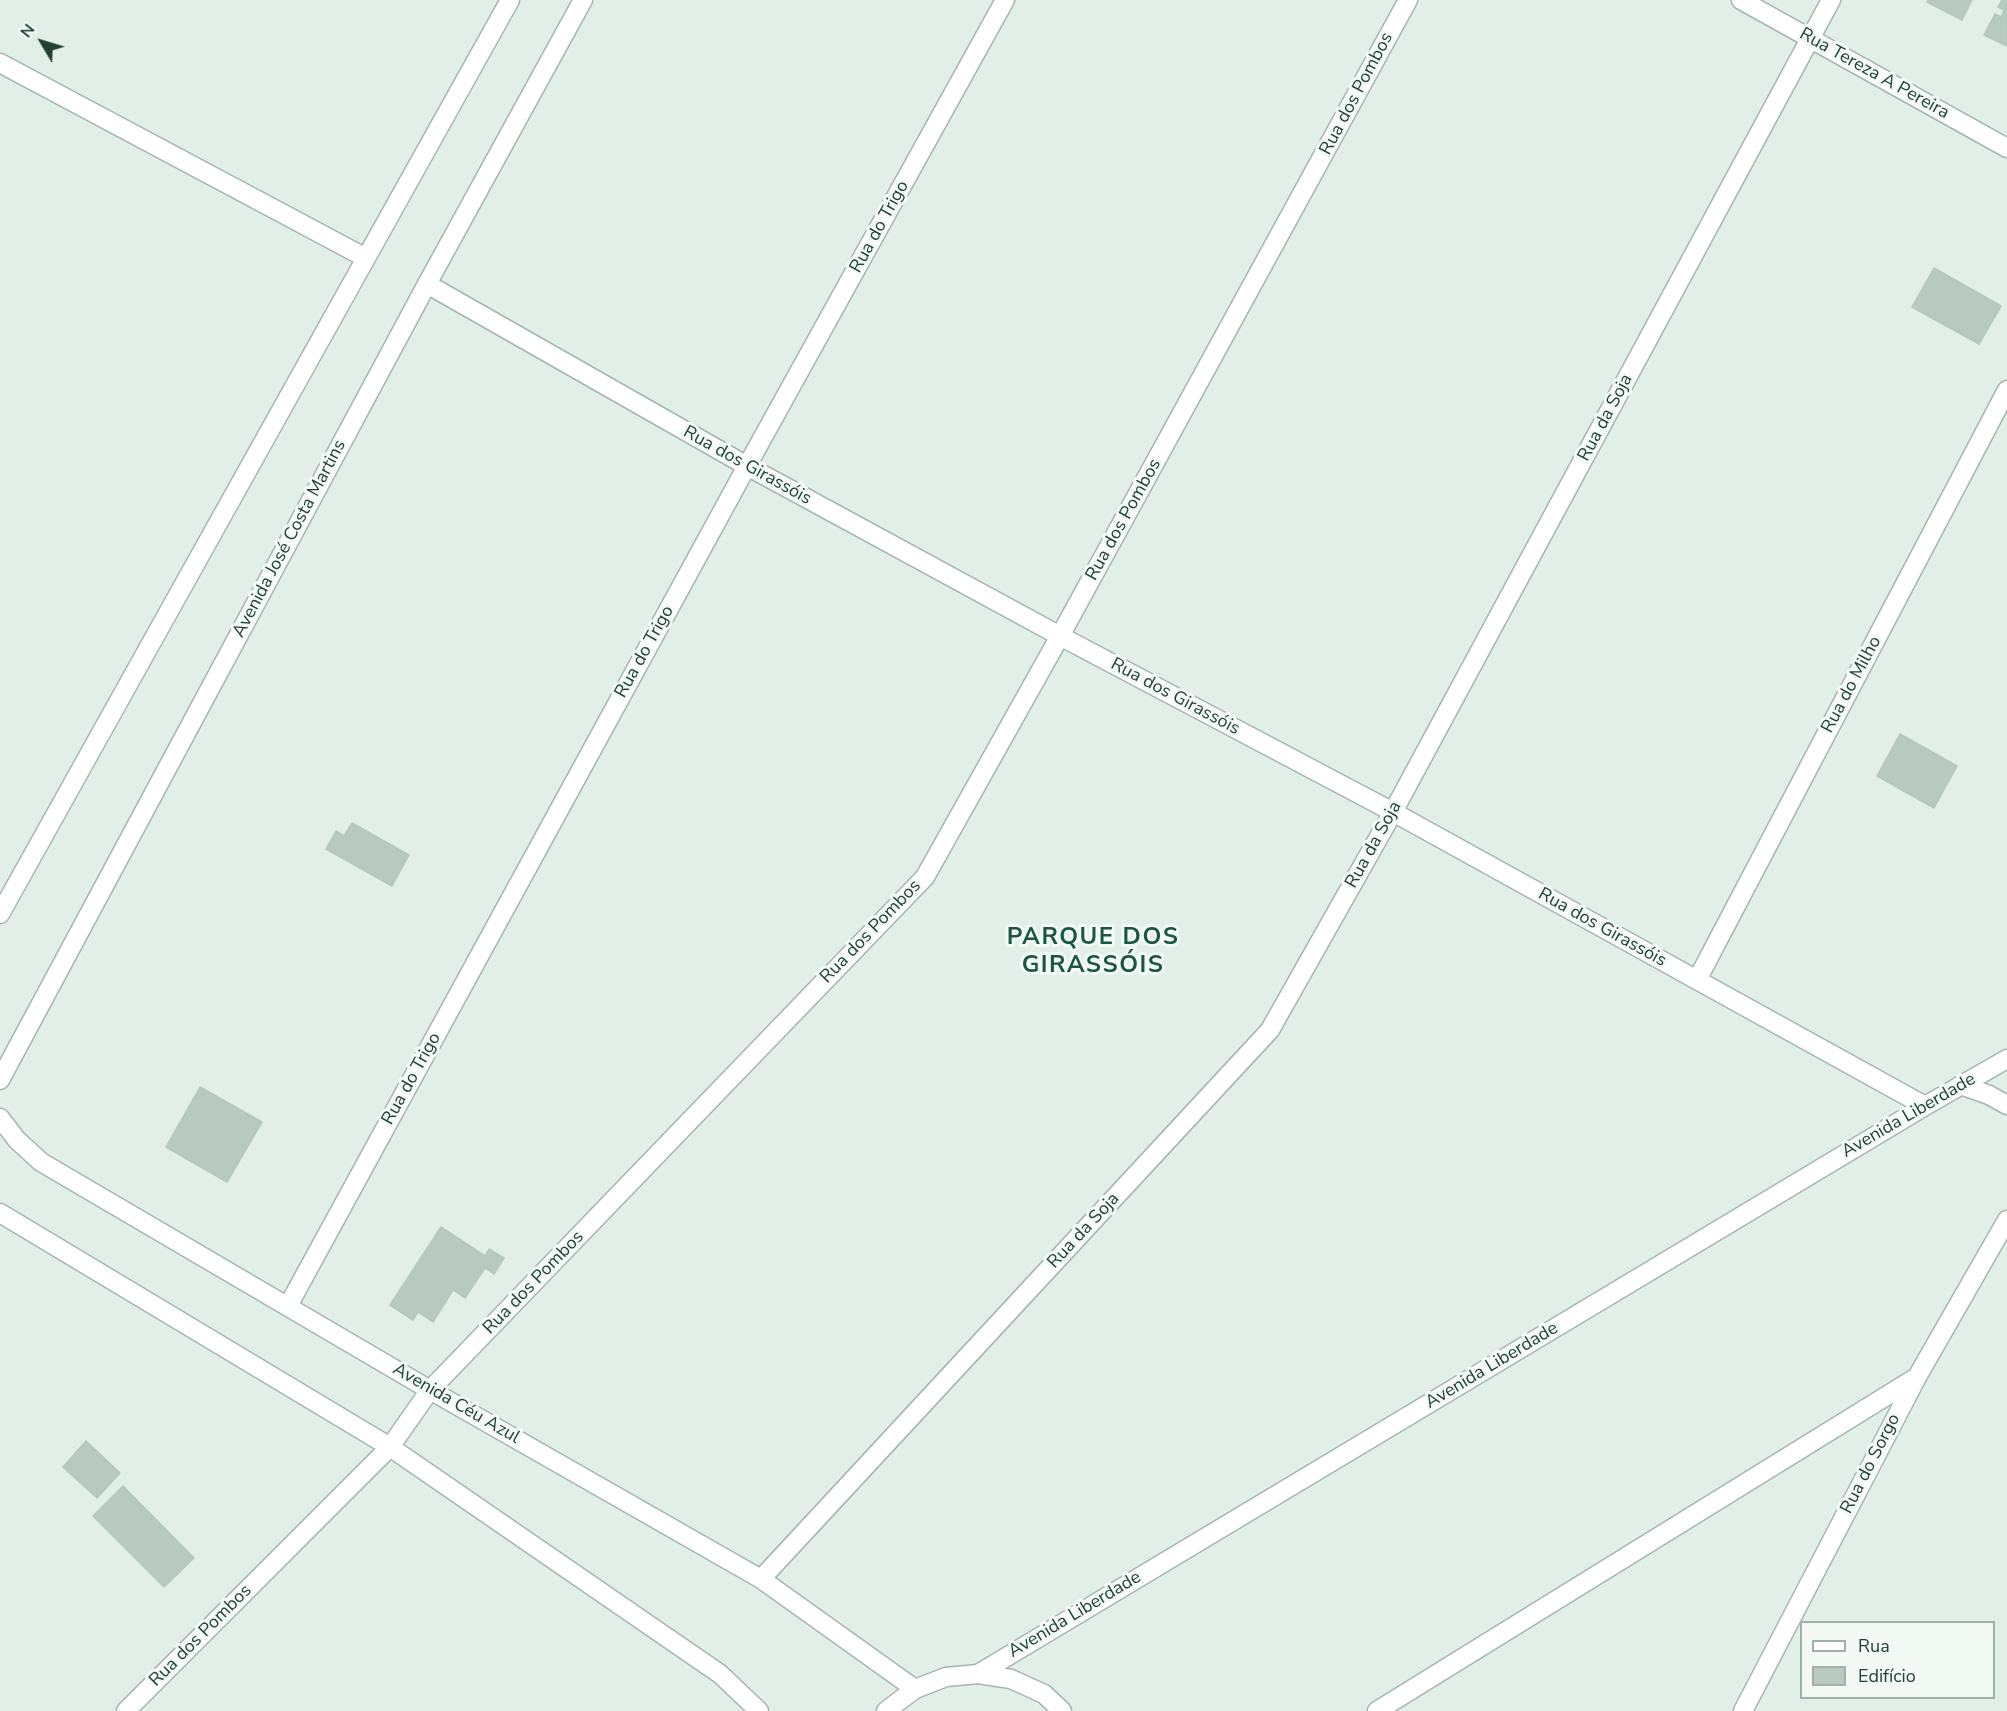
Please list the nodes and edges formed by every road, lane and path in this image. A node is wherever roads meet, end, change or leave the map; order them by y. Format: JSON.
{"nodes":[{"id":1,"x":510,"y":0,"type":"edge"},
{"id":2,"x":583,"y":0,"type":"edge"},
{"id":3,"x":1005,"y":0,"type":"edge"},
{"id":4,"x":1408,"y":0,"type":"edge"},
{"id":5,"x":1741,"y":0,"type":"edge"},
{"id":6,"x":1832,"y":0,"type":"edge"},
{"id":7,"x":1811,"y":39,"type":"junction"},
{"id":8,"x":0,"y":63,"type":"edge"},
{"id":9,"x":2007,"y":148,"type":"edge"},
{"id":10,"x":366,"y":258,"type":"junction"},
{"id":11,"x":427,"y":284,"type":"junction"},
{"id":12,"x":2007,"y":390,"type":"edge"},
{"id":13,"x":747,"y":466,"type":"junction"},
{"id":14,"x":1060,"y":636,"type":"junction"},
{"id":15,"x":1394,"y":812,"type":"junction"},
{"id":16,"x":0,"y":914,"type":"edge"},
{"id":17,"x":1697,"y":980,"type":"junction"},
{"id":18,"x":2007,"y":1059,"type":"edge"},
{"id":19,"x":0,"y":1080,"type":"edge"},
{"id":20,"x":1962,"y":1086,"type":"junction"},
{"id":21,"x":2007,"y":1105,"type":"edge"},
{"id":22,"x":1925,"y":1106,"type":"junction"},
{"id":23,"x":0,"y":1118,"type":"edge"},
{"id":24,"x":0,"y":1213,"type":"edge"},
{"id":25,"x":2007,"y":1220,"type":"edge"},
{"id":26,"x":288,"y":1306,"type":"junction"},
{"id":27,"x":1917,"y":1377,"type":"junction"},
{"id":28,"x":430,"y":1390,"type":"junction"},
{"id":29,"x":390,"y":1447,"type":"junction"},
{"id":30,"x":761,"y":1579,"type":"junction"},
{"id":31,"x":978,"y":1674,"type":"junction"},
{"id":32,"x":915,"y":1689,"type":"junction"},
{"id":33,"x":126,"y":1711,"type":"edge"},
{"id":34,"x":759,"y":1711,"type":"edge"},
{"id":35,"x":886,"y":1711,"type":"edge"},
{"id":36,"x":1062,"y":1711,"type":"edge"},
{"id":37,"x":1377,"y":1711,"type":"edge"},
{"id":38,"x":1743,"y":1711,"type":"edge"}],
"edges":[{"from":1,"to":10,"type":"street"},
{"from":2,"to":11,"type":"street","name":"Avenida José Costa Martins"},
{"from":3,"to":13,"type":"street","name":"Rua do Trigo"},
{"from":4,"to":14,"type":"street","name":"Rua dos Pombos"},
{"from":5,"to":7,"type":"street","name":"Rua Tereza A Pereira"},
{"from":6,"to":7,"type":"street","name":"Rua da Soja"},
{"from":7,"to":9,"type":"street","name":"Rua Tereza A Pereira"},
{"from":7,"to":15,"type":"street","name":"Rua da Soja"},
{"from":8,"to":10,"type":"street"},
{"from":10,"to":16,"type":"street"},
{"from":11,"to":13,"type":"street","name":"Rua dos Girassóis"},
{"from":11,"to":19,"type":"street","name":"Avenida José Costa Martins"},
{"from":12,"to":17,"type":"street","name":"Rua do Milho"},
{"from":13,"to":14,"type":"street","name":"Rua dos Girassóis"},
{"from":13,"to":26,"type":"street","name":"Rua do Trigo"},
{"from":14,"to":15,"type":"street","name":"Rua dos Girassóis"},
{"from":14,"to":28,"type":"street","name":"Rua dos Pombos"},
{"from":15,"to":17,"type":"street","name":"Rua dos Girassóis"},
{"from":15,"to":30,"type":"street","name":"Rua da Soja"},
{"from":17,"to":22,"type":"street","name":"Rua dos Girassóis"},
{"from":18,"to":20,"type":"street","name":"Avenida Liberdade"},
{"from":20,"to":21,"type":"street"},
{"from":20,"to":22,"type":"street","name":"Avenida Liberdade"},
{"from":22,"to":31,"type":"street","name":"Avenida Liberdade"},
{"from":23,"to":26,"type":"street","name":"Avenida Céu Azul"},
{"from":24,"to":29,"type":"street"},
{"from":25,"to":27,"type":"street","name":"Rua do Sorgo"},
{"from":26,"to":28,"type":"street","name":"Avenida Céu Azul"},
{"from":27,"to":37,"type":"street"},
{"from":27,"to":38,"type":"street","name":"Rua do Sorgo"},
{"from":28,"to":29,"type":"street","name":"Rua dos Pombos"},
{"from":28,"to":30,"type":"street","name":"Avenida Céu Azul"},
{"from":29,"to":33,"type":"street","name":"Rua dos Pombos"},
{"from":29,"to":34,"type":"street"},
{"from":30,"to":32,"type":"street","name":"Avenida Céu Azul"},
{"from":31,"to":32,"type":"street"},
{"from":31,"to":36,"type":"street"},
{"from":32,"to":35,"type":"street"}]}
